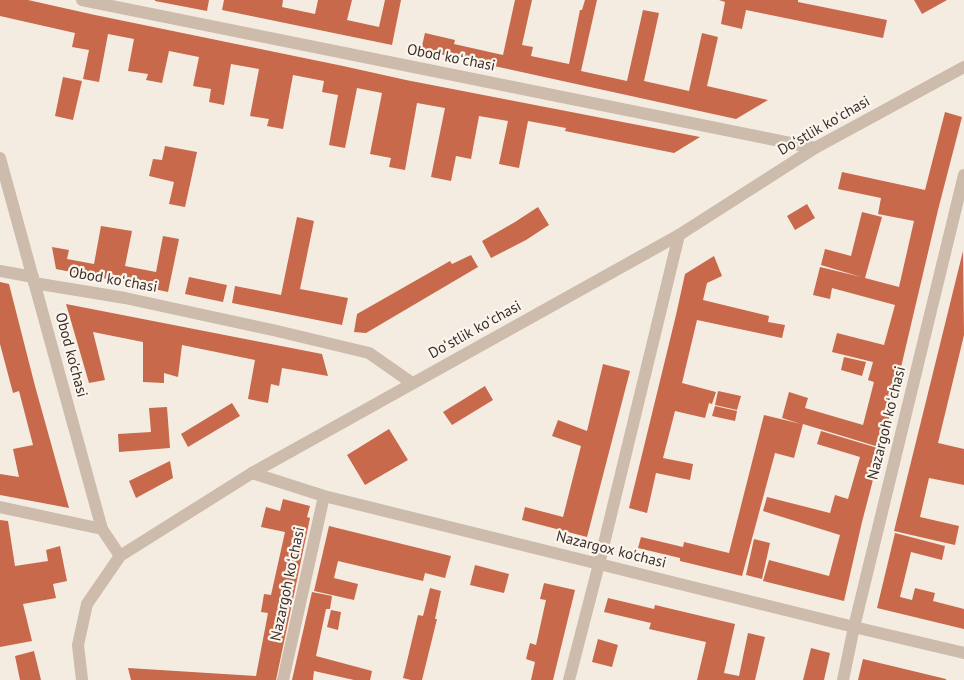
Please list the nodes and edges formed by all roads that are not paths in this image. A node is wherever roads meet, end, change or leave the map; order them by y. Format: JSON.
{"nodes":[{"id":1,"x":82,"y":0,"type":"edge"},
{"id":2,"x":964,"y":67,"type":"edge"},
{"id":3,"x":815,"y":148,"type":"junction"},
{"id":4,"x":0,"y":158,"type":"edge"},
{"id":5,"x":964,"y":174,"type":"edge"},
{"id":6,"x":679,"y":235,"type":"junction"},
{"id":7,"x":0,"y":271,"type":"edge"},
{"id":8,"x":34,"y":280,"type":"junction"},
{"id":9,"x":412,"y":384,"type":"junction"},
{"id":10,"x":252,"y":473,"type":"junction"},
{"id":11,"x":324,"y":496,"type":"junction"},
{"id":12,"x":0,"y":507,"type":"edge"},
{"id":13,"x":102,"y":529,"type":"junction"},
{"id":14,"x":120,"y":556,"type":"junction"},
{"id":15,"x":599,"y":564,"type":"junction"},
{"id":16,"x":854,"y":628,"type":"junction"},
{"id":17,"x":964,"y":653,"type":"edge"},
{"id":18,"x":82,"y":680,"type":"edge"},
{"id":19,"x":283,"y":680,"type":"edge"},
{"id":20,"x":569,"y":680,"type":"edge"},
{"id":21,"x":842,"y":680,"type":"edge"}],
"edges":[{"from":1,"to":3,"type":"street","name":"Obod koʻchasi"},
{"from":2,"to":3,"type":"street","name":"Doʻstlik koʻchasi"},
{"from":3,"to":6,"type":"street","name":"Doʻstlik koʻchasi"},
{"from":4,"to":8,"type":"street","name":"Obod ko'chasi"},
{"from":5,"to":16,"type":"street","name":"Nazargoh koʻchasi"},
{"from":6,"to":9,"type":"street","name":"Doʻstlik koʻchasi"},
{"from":6,"to":15,"type":"street"},
{"from":7,"to":8,"type":"street","name":"Obod koʻchasi"},
{"from":8,"to":9,"type":"street","name":"Obod koʻchasi"},
{"from":8,"to":13,"type":"street","name":"Obod ko'chasi"},
{"from":9,"to":10,"type":"street","name":"Doʻstlik koʻchasi"},
{"from":10,"to":11,"type":"street","name":"Nazargox ko'chasi"},
{"from":10,"to":14,"type":"street","name":"Doʻstlik koʻchasi"},
{"from":11,"to":15,"type":"street","name":"Nazargox ko'chasi"},
{"from":11,"to":19,"type":"street","name":"Nazargoh koʻchasi"},
{"from":12,"to":13,"type":"street"},
{"from":13,"to":14,"type":"street","name":"Obod ko'chasi"},
{"from":14,"to":18,"type":"street","name":"Doʻstlik koʻchasi"},
{"from":15,"to":16,"type":"street","name":"Nazargox ko'chasi"},
{"from":15,"to":20,"type":"street"},
{"from":16,"to":17,"type":"street","name":"Nazargox ko'chasi"},
{"from":16,"to":21,"type":"street","name":"Nazargoh koʻchasi"}]}
